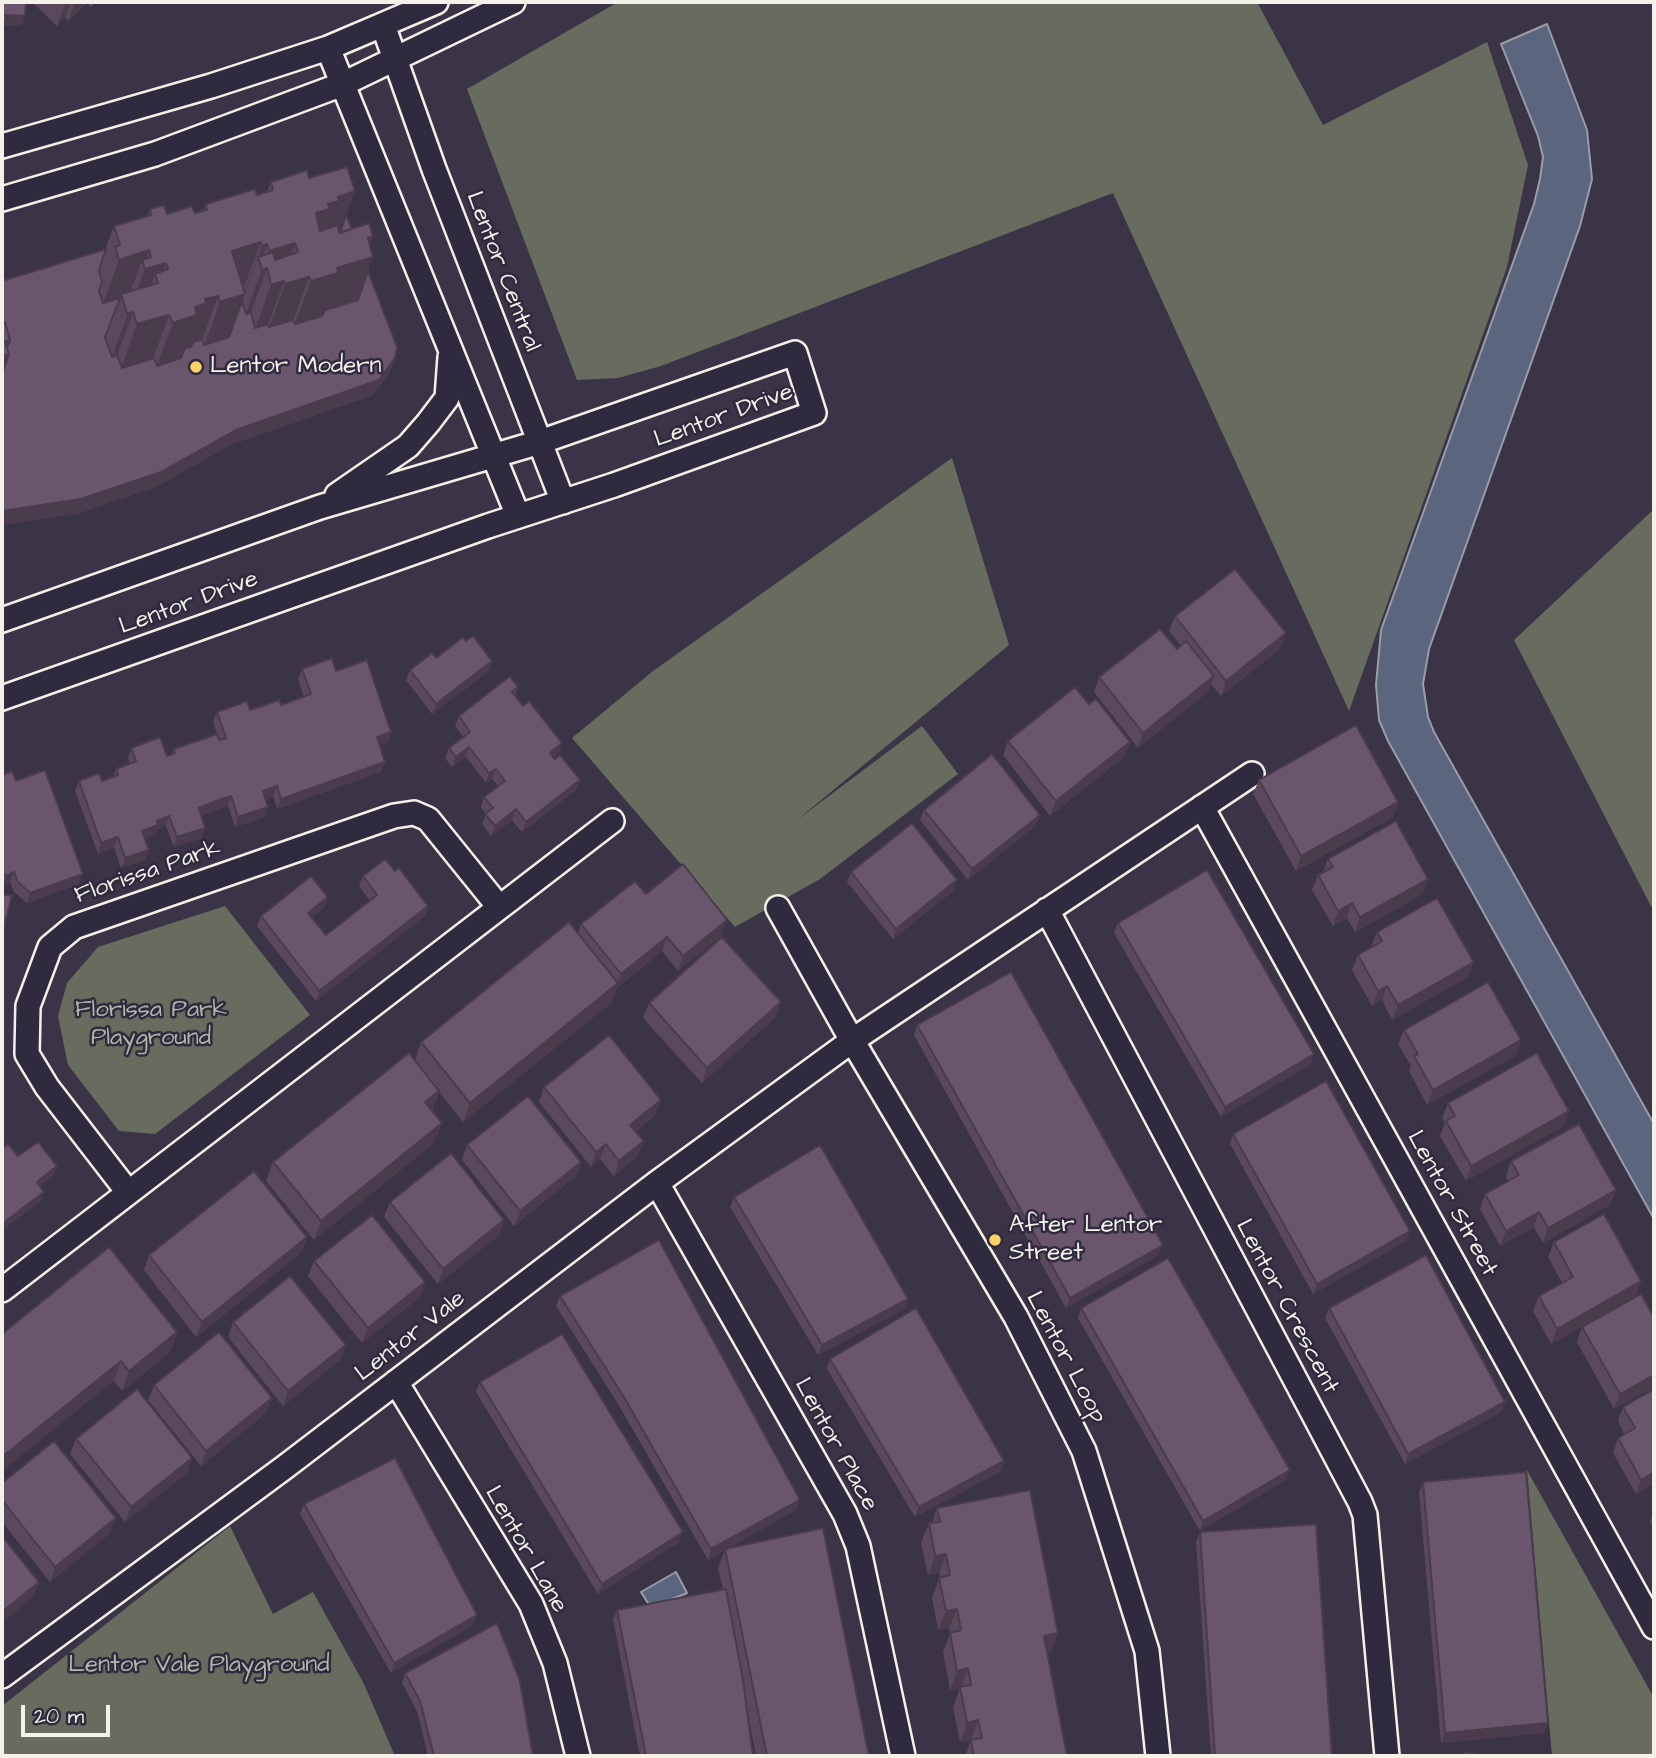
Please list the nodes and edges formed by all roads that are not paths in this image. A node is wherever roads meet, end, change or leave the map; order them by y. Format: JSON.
{"nodes":[{"id":1,"x":436,"y":2,"type":"edge"},
{"id":2,"x":513,"y":2,"type":"edge"},
{"id":3,"x":383,"y":25,"type":"junction"},
{"id":4,"x":327,"y":48,"type":"junction"},
{"id":5,"x":395,"y":60,"type":"junction"},
{"id":6,"x":344,"y":84,"type":"junction"},
{"id":7,"x":2,"y":146,"type":"edge"},
{"id":8,"x":2,"y":199,"type":"edge"},
{"id":9,"x":450,"y":350,"type":"junction"},
{"id":10,"x":540,"y":442,"type":"junction"},
{"id":11,"x":494,"y":457,"type":"junction"},
{"id":12,"x":563,"y":502,"type":"junction"},
{"id":13,"x":320,"y":507,"type":"junction"},
{"id":14,"x":518,"y":516,"type":"junction"},
{"id":15,"x":2,"y":620,"type":"edge"},
{"id":16,"x":2,"y":698,"type":"edge"},
{"id":17,"x":1252,"y":774,"type":"dead end"},
{"id":18,"x":1202,"y":807,"type":"junction"},
{"id":19,"x":612,"y":821,"type":"dead end"},
{"id":20,"x":499,"y":908,"type":"junction"},
{"id":21,"x":778,"y":908,"type":"dead end"},
{"id":22,"x":1047,"y":910,"type":"junction"},
{"id":23,"x":853,"y":1040,"type":"junction"},
{"id":24,"x":657,"y":1183,"type":"junction"},
{"id":25,"x":128,"y":1192,"type":"junction"},
{"id":26,"x":2,"y":1290,"type":"edge"},
{"id":27,"x":396,"y":1382,"type":"junction"},
{"id":28,"x":1654,"y":1627,"type":"edge"},
{"id":29,"x":2,"y":1676,"type":"edge"},
{"id":30,"x":578,"y":1756,"type":"edge"},
{"id":31,"x":903,"y":1756,"type":"edge"},
{"id":32,"x":1158,"y":1756,"type":"edge"},
{"id":33,"x":1387,"y":1756,"type":"edge"}],
"edges":[{"from":1,"to":3,"type":"street"},
{"from":2,"to":5,"type":"street"},
{"from":3,"to":4,"type":"street"},
{"from":3,"to":5,"type":"street","name":"Lentor Central"},
{"from":4,"to":6,"type":"street"},
{"from":4,"to":7,"type":"street"},
{"from":5,"to":6,"type":"street"},
{"from":5,"to":10,"type":"street","name":"Lentor Central"},
{"from":6,"to":8,"type":"street"},
{"from":6,"to":9,"type":"street"},
{"from":9,"to":11,"type":"street"},
{"from":9,"to":13,"type":"street"},
{"from":10,"to":11,"type":"street","name":"Lentor Drive"},
{"from":10,"to":12,"type":"street","name":"Lentor Central"},
{"from":10,"to":12,"type":"street","name":"Lentor Drive"},
{"from":11,"to":13,"type":"street","name":"Lentor Drive"},
{"from":11,"to":14,"type":"street"},
{"from":12,"to":14,"type":"street","name":"Lentor Drive"},
{"from":13,"to":15,"type":"street","name":"Lentor Drive"},
{"from":14,"to":16,"type":"street","name":"Lentor Drive"},
{"from":17,"to":18,"type":"street"},
{"from":18,"to":22,"type":"street"},
{"from":18,"to":28,"type":"street","name":"Lentor Street"},
{"from":19,"to":20,"type":"street"},
{"from":20,"to":25,"type":"street"},
{"from":20,"to":25,"type":"street","name":"Florissa Park"},
{"from":21,"to":23,"type":"street","name":"Lentor Loop"},
{"from":22,"to":23,"type":"street"},
{"from":22,"to":33,"type":"street","name":"Lentor Crescent"},
{"from":23,"to":24,"type":"street","name":"Lentor Vale"},
{"from":23,"to":32,"type":"street","name":"Lentor Loop"},
{"from":24,"to":27,"type":"street","name":"Lentor Vale"},
{"from":24,"to":31,"type":"street","name":"Lentor Place"},
{"from":25,"to":26,"type":"street"},
{"from":27,"to":29,"type":"street","name":"Lentor Vale"},
{"from":27,"to":30,"type":"street","name":"Lentor Lane"}]}
